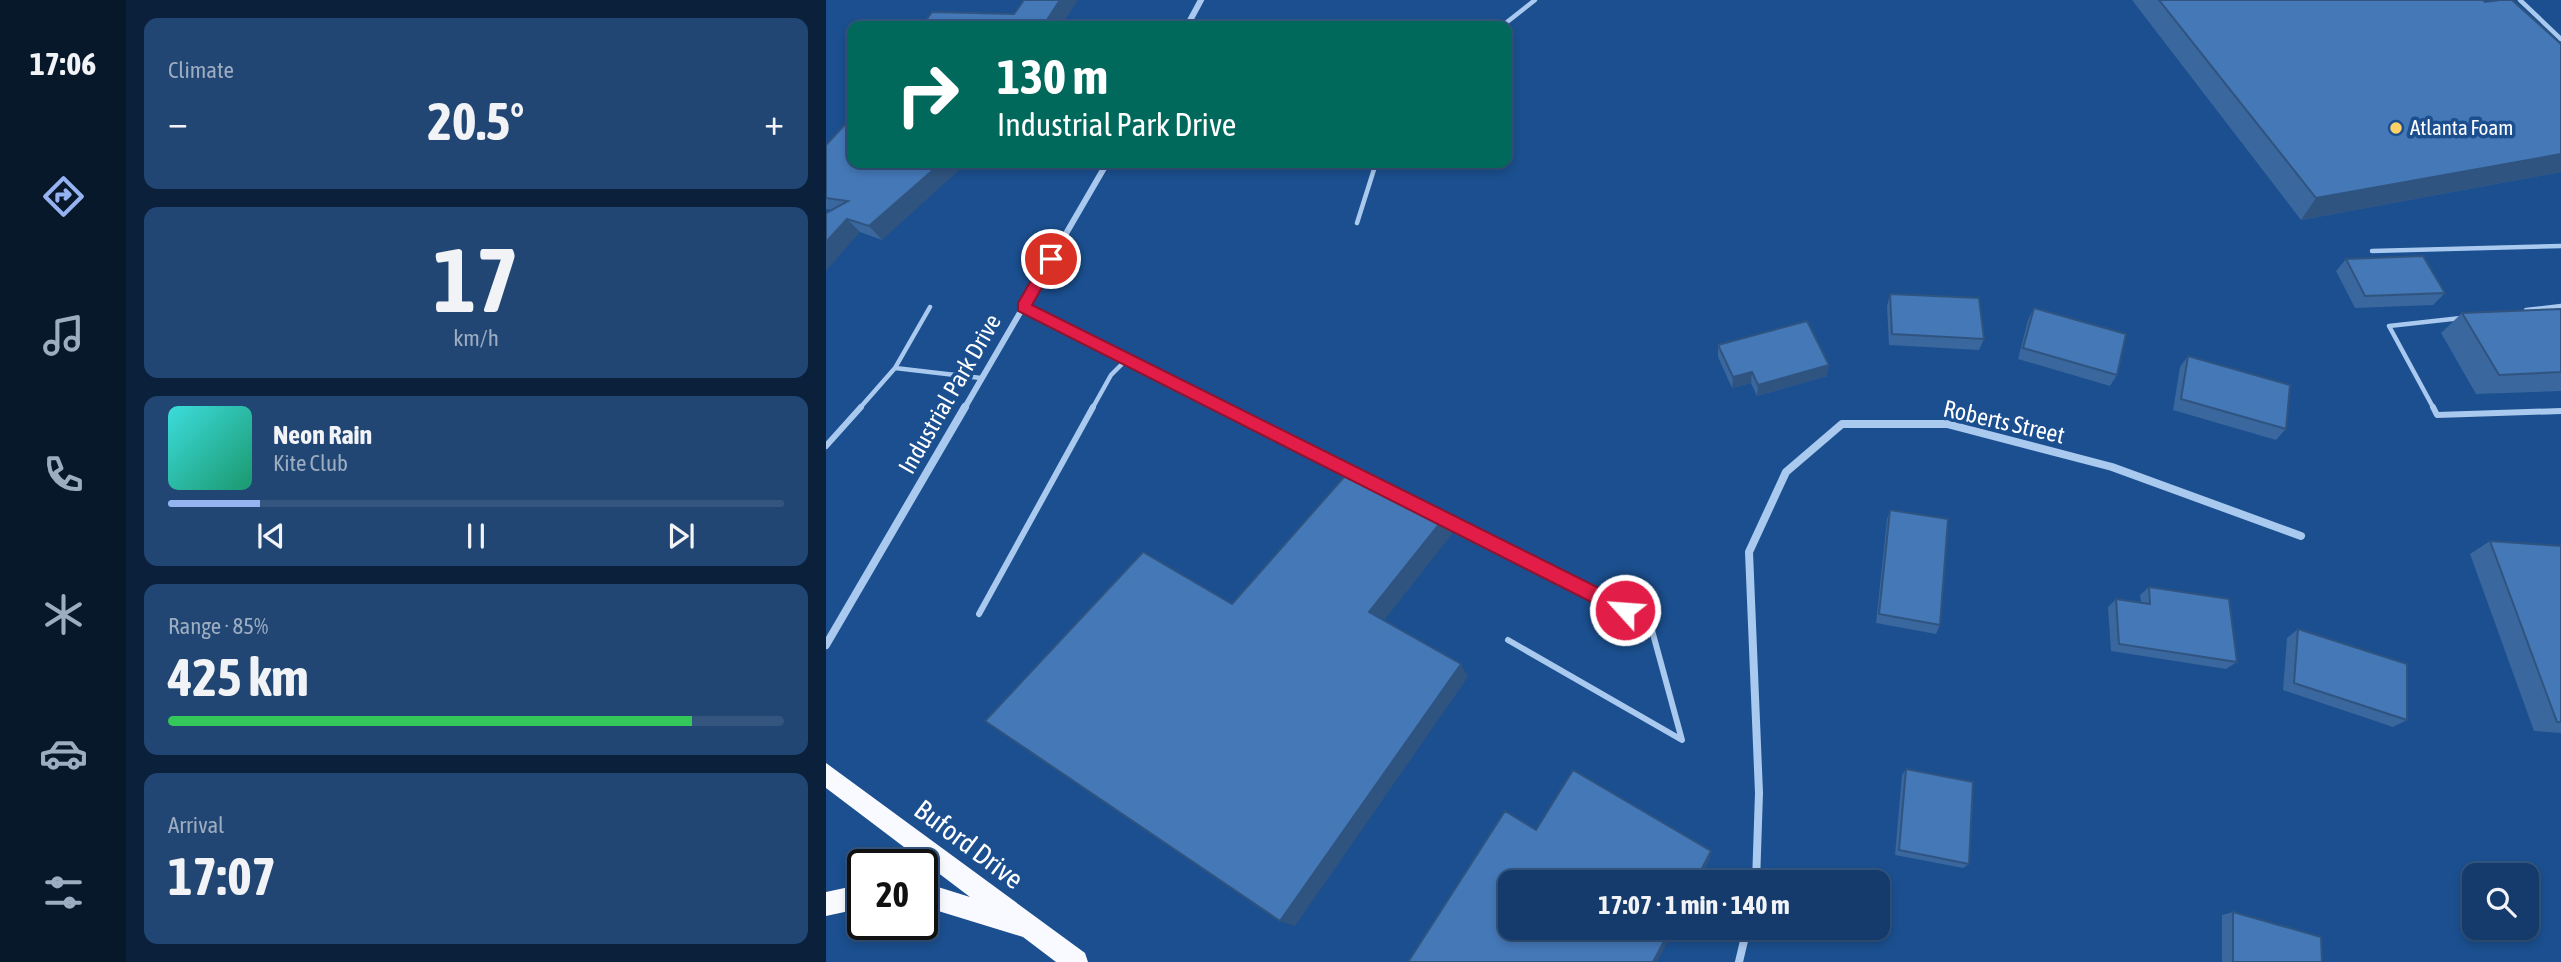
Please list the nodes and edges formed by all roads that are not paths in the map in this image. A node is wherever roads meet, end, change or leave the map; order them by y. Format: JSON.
{"nodes":[{"id":1,"x":1201,"y":0,"type":"edge"},
{"id":2,"x":1535,"y":0,"type":"edge"},
{"id":3,"x":2520,"y":0,"type":"edge"},
{"id":4,"x":1190,"y":21,"type":"edge"},
{"id":5,"x":1508,"y":21,"type":"edge"},
{"id":6,"x":2561,"y":39,"type":"edge"},
{"id":7,"x":1104,"y":168,"type":"edge"},
{"id":8,"x":1374,"y":168,"type":"edge"},
{"id":9,"x":1357,"y":223,"type":"dead end"},
{"id":10,"x":2561,"y":247,"type":"edge"},
{"id":11,"x":2372,"y":251,"type":"dead end"},
{"id":12,"x":2561,"y":306,"type":"edge"},
{"id":13,"x":930,"y":307,"type":"dead end"},
{"id":14,"x":1023,"y":307,"type":"junction"},
{"id":15,"x":2521,"y":311,"type":"edge"},
{"id":16,"x":2469,"y":317,"type":"edge"},
{"id":17,"x":1126,"y":360,"type":"junction"},
{"id":18,"x":895,"y":369,"type":"junction"},
{"id":19,"x":981,"y":378,"type":"junction"},
{"id":20,"x":2561,"y":411,"type":"edge"},
{"id":21,"x":826,"y":446,"type":"edge"},
{"id":22,"x":1363,"y":479,"type":"edge"},
{"id":23,"x":1438,"y":516,"type":"edge"},
{"id":24,"x":2301,"y":536,"type":"dead end"},
{"id":25,"x":979,"y":614,"type":"dead end"},
{"id":26,"x":1508,"y":640,"type":"dead end"},
{"id":27,"x":826,"y":645,"type":"edge"},
{"id":28,"x":826,"y":774,"type":"edge"},
{"id":29,"x":1756,"y":870,"type":"edge"},
{"id":30,"x":847,"y":899,"type":"edge"},
{"id":31,"x":938,"y":899,"type":"edge"},
{"id":32,"x":826,"y":904,"type":"edge"},
{"id":33,"x":1035,"y":930,"type":"junction"},
{"id":34,"x":1744,"y":940,"type":"edge"},
{"id":35,"x":1076,"y":962,"type":"edge"},
{"id":36,"x":1739,"y":962,"type":"edge"}],
"edges":[{"from":1,"to":4,"type":"street"},
{"from":2,"to":5,"type":"lane"},
{"from":3,"to":6,"type":"lane"},
{"from":7,"to":14,"type":"street","name":"Industrial Park Drive"},
{"from":8,"to":9,"type":"lane"},
{"from":10,"to":11,"type":"lane"},
{"from":12,"to":15,"type":"lane"},
{"from":13,"to":18,"type":"lane"},
{"from":14,"to":17,"type":"lane"},
{"from":14,"to":19,"type":"street","name":"Industrial Park Drive"},
{"from":16,"to":20,"type":"lane"},
{"from":17,"to":22,"type":"lane"},
{"from":17,"to":25,"type":"lane"},
{"from":18,"to":19,"type":"lane"},
{"from":18,"to":21,"type":"lane"},
{"from":19,"to":27,"type":"street","name":"Industrial Park Drive"},
{"from":23,"to":26,"type":"lane"},
{"from":24,"to":29,"type":"street","name":"Roberts Street"},
{"from":28,"to":33,"type":"highway","name":"Buford Drive"},
{"from":30,"to":32,"type":"highway"},
{"from":31,"to":33,"type":"highway"},
{"from":33,"to":35,"type":"highway","name":"Buford Drive"},
{"from":34,"to":36,"type":"street"}]}
